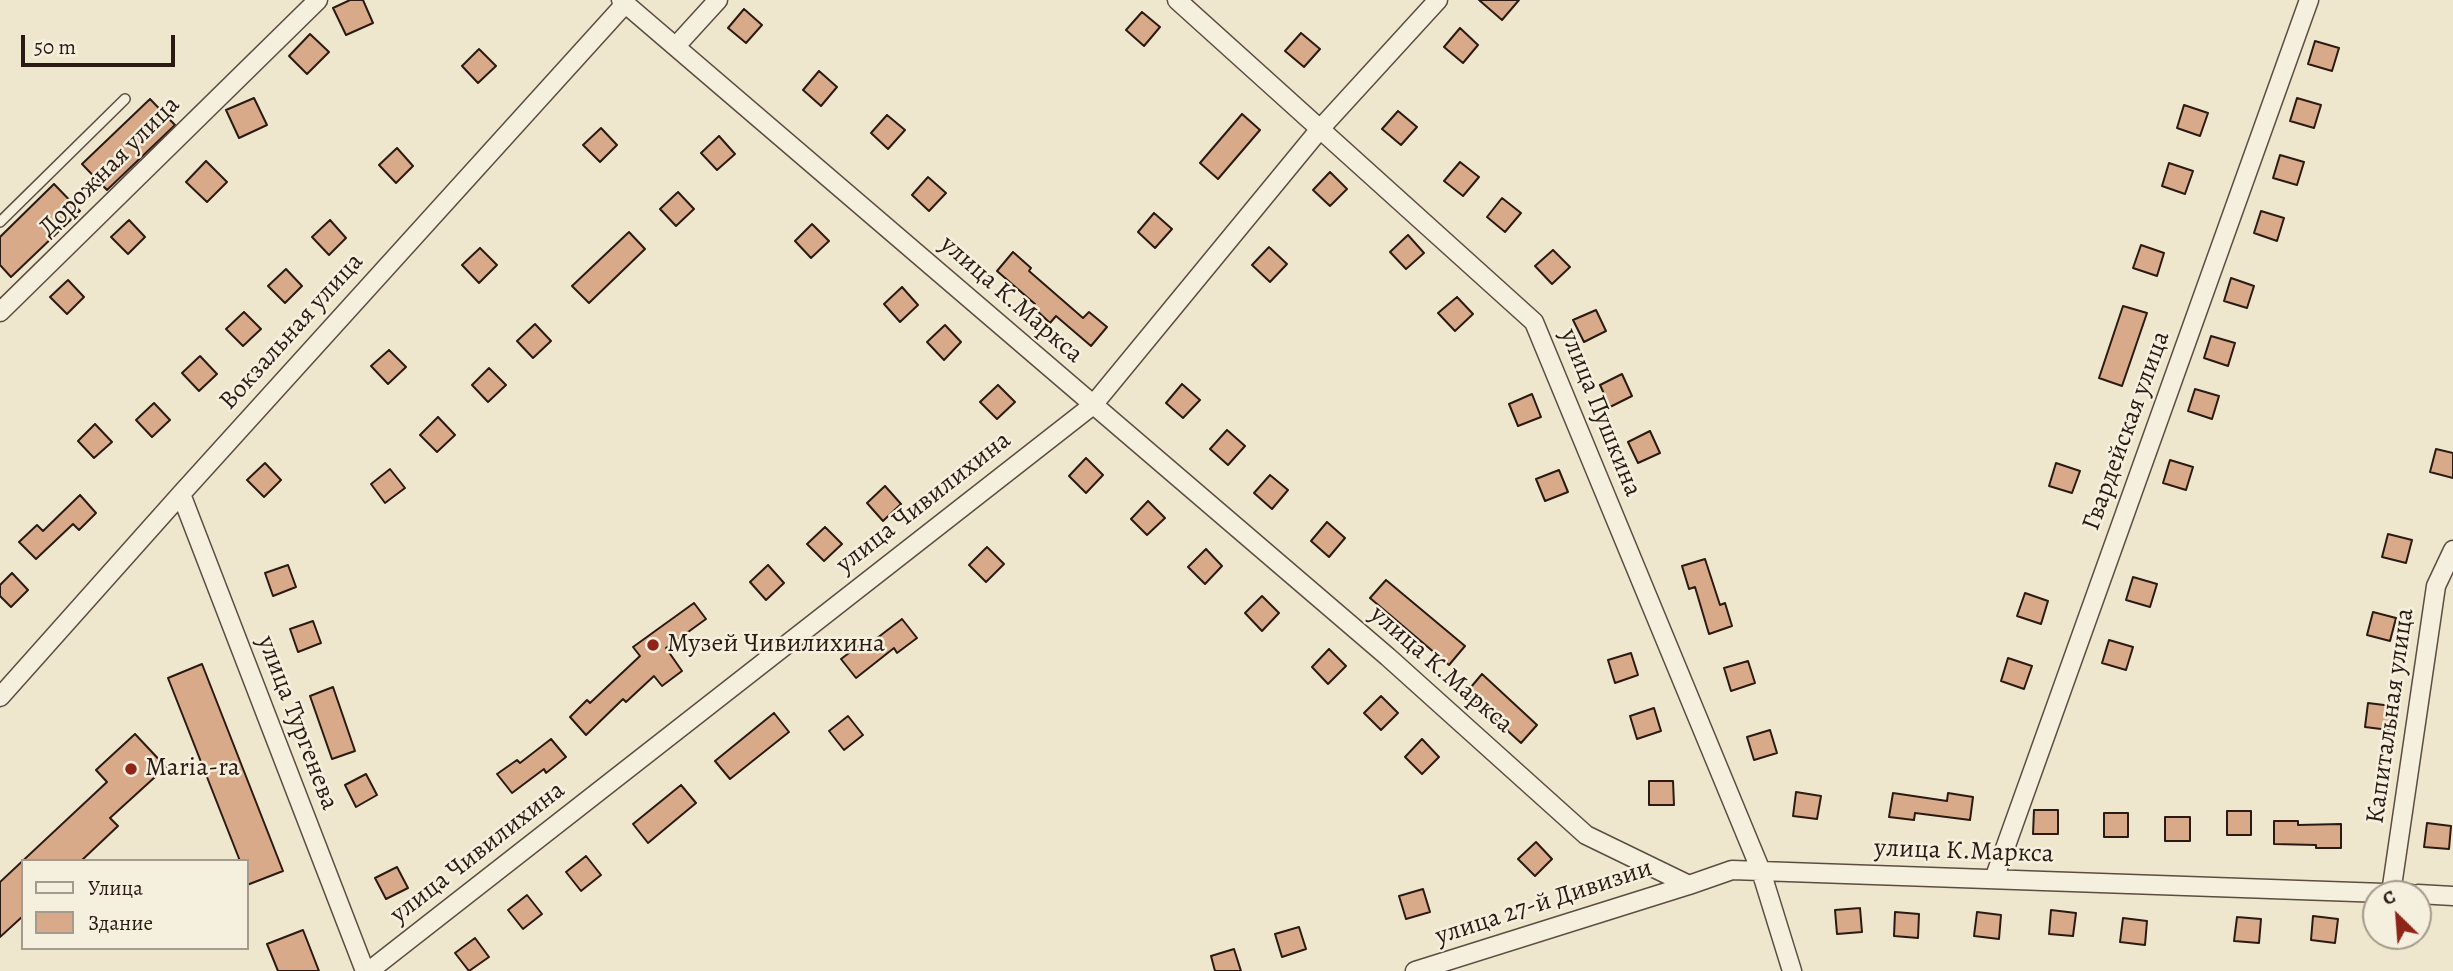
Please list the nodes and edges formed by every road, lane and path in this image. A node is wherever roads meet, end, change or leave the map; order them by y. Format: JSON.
{"nodes":[{"id":1,"x":318,"y":0,"type":"edge"},
{"id":2,"x":718,"y":0,"type":"edge"},
{"id":3,"x":1177,"y":0,"type":"edge"},
{"id":4,"x":1438,"y":0,"type":"edge"},
{"id":5,"x":2309,"y":0,"type":"edge"},
{"id":6,"x":623,"y":2,"type":"edge"},
{"id":7,"x":676,"y":46,"type":"junction"},
{"id":8,"x":125,"y":99,"type":"dead end"},
{"id":9,"x":1320,"y":129,"type":"junction"},
{"id":10,"x":0,"y":222,"type":"edge"},
{"id":11,"x":0,"y":312,"type":"edge"},
{"id":12,"x":1093,"y":405,"type":"junction"},
{"id":13,"x":181,"y":494,"type":"junction"},
{"id":14,"x":2453,"y":550,"type":"edge"},
{"id":15,"x":0,"y":697,"type":"edge"},
{"id":16,"x":1760,"y":871,"type":"junction"},
{"id":17,"x":1994,"y":879,"type":"junction"},
{"id":18,"x":2393,"y":880,"type":"edge"},
{"id":19,"x":1689,"y":885,"type":"junction"},
{"id":20,"x":2362,"y":892,"type":"edge"},
{"id":21,"x":2432,"y":895,"type":"edge"},
{"id":22,"x":2453,"y":896,"type":"edge"},
{"id":23,"x":367,"y":971,"type":"edge"},
{"id":24,"x":1415,"y":971,"type":"edge"},
{"id":25,"x":1792,"y":971,"type":"edge"}],
"edges":[{"from":1,"to":11,"type":"street","name":"Дорожная улица"},
{"from":2,"to":7,"type":"street"},
{"from":3,"to":9,"type":"street","name":"улица Пушкина"},
{"from":4,"to":9,"type":"street","name":"улица Чивилихина"},
{"from":5,"to":17,"type":"street","name":"Гвардейская улица"},
{"from":6,"to":7,"type":"street","name":"улица К.Маркса"},
{"from":6,"to":13,"type":"street","name":"Вокзальная улица"},
{"from":7,"to":12,"type":"street","name":"улица К.Маркса"},
{"from":8,"to":10,"type":"lane"},
{"from":9,"to":12,"type":"street","name":"улица Чивилихина"},
{"from":9,"to":16,"type":"street","name":"улица Пушкина"},
{"from":12,"to":19,"type":"street","name":"улица К.Маркса"},
{"from":12,"to":23,"type":"street","name":"улица Чивилихина"},
{"from":13,"to":15,"type":"street","name":"Вокзальная улица"},
{"from":13,"to":23,"type":"street","name":"улица Тургенева"},
{"from":14,"to":18,"type":"street","name":"Капитальная улица"},
{"from":16,"to":17,"type":"street","name":"улица К.Маркса"},
{"from":16,"to":19,"type":"street","name":"улица К.Маркса"},
{"from":16,"to":25,"type":"street","name":"улица Пушкина"},
{"from":17,"to":20,"type":"street","name":"улица К.Маркса"},
{"from":19,"to":24,"type":"street","name":"улица 27-й Дивизии"},
{"from":21,"to":22,"type":"street"}]}
